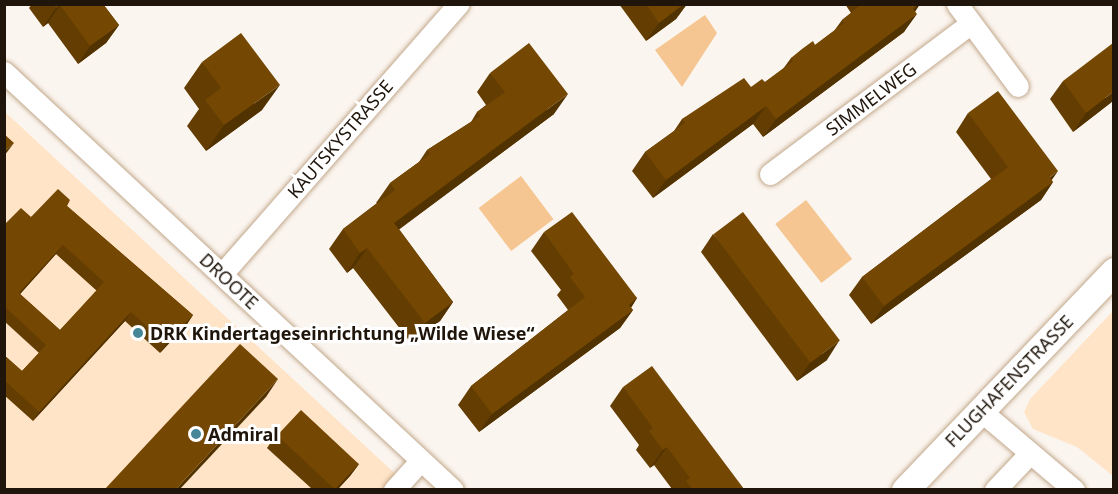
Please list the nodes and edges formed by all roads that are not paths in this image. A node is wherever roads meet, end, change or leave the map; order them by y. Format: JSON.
{"nodes":[{"id":1,"x":458,"y":4,"type":"edge"},
{"id":2,"x":957,"y":4,"type":"edge"},
{"id":3,"x":971,"y":23,"type":"junction"},
{"id":4,"x":4,"y":72,"type":"edge"},
{"id":5,"x":1018,"y":86,"type":"dead end"},
{"id":6,"x":770,"y":174,"type":"dead end"},
{"id":7,"x":1113,"y":271,"type":"edge"},
{"id":8,"x":222,"y":274,"type":"junction"},
{"id":9,"x":981,"y":411,"type":"junction"},
{"id":10,"x":1029,"y":454,"type":"junction"},
{"id":11,"x":421,"y":460,"type":"junction"},
{"id":12,"x":394,"y":489,"type":"edge"},
{"id":13,"x":453,"y":489,"type":"edge"},
{"id":14,"x":905,"y":489,"type":"edge"},
{"id":15,"x":995,"y":489,"type":"edge"},
{"id":16,"x":1074,"y":489,"type":"edge"}],
"edges":[{"from":1,"to":8,"type":"street","name":"KAUTSKYSTRASSE"},
{"from":2,"to":3,"type":"street"},
{"from":3,"to":5,"type":"street"},
{"from":3,"to":6,"type":"street","name":"SIMMELWEG"},
{"from":4,"to":8,"type":"street","name":"DROOTE"},
{"from":7,"to":9,"type":"main road","name":"FLUGHAFENSTRASSE"},
{"from":8,"to":11,"type":"street","name":"DROOTE"},
{"from":9,"to":10,"type":"street"},
{"from":9,"to":14,"type":"main road","name":"FLUGHAFENSTRASSE"},
{"from":10,"to":15,"type":"street"},
{"from":10,"to":16,"type":"street"},
{"from":11,"to":12,"type":"street"},
{"from":11,"to":13,"type":"street","name":"DROOTE"}]}
